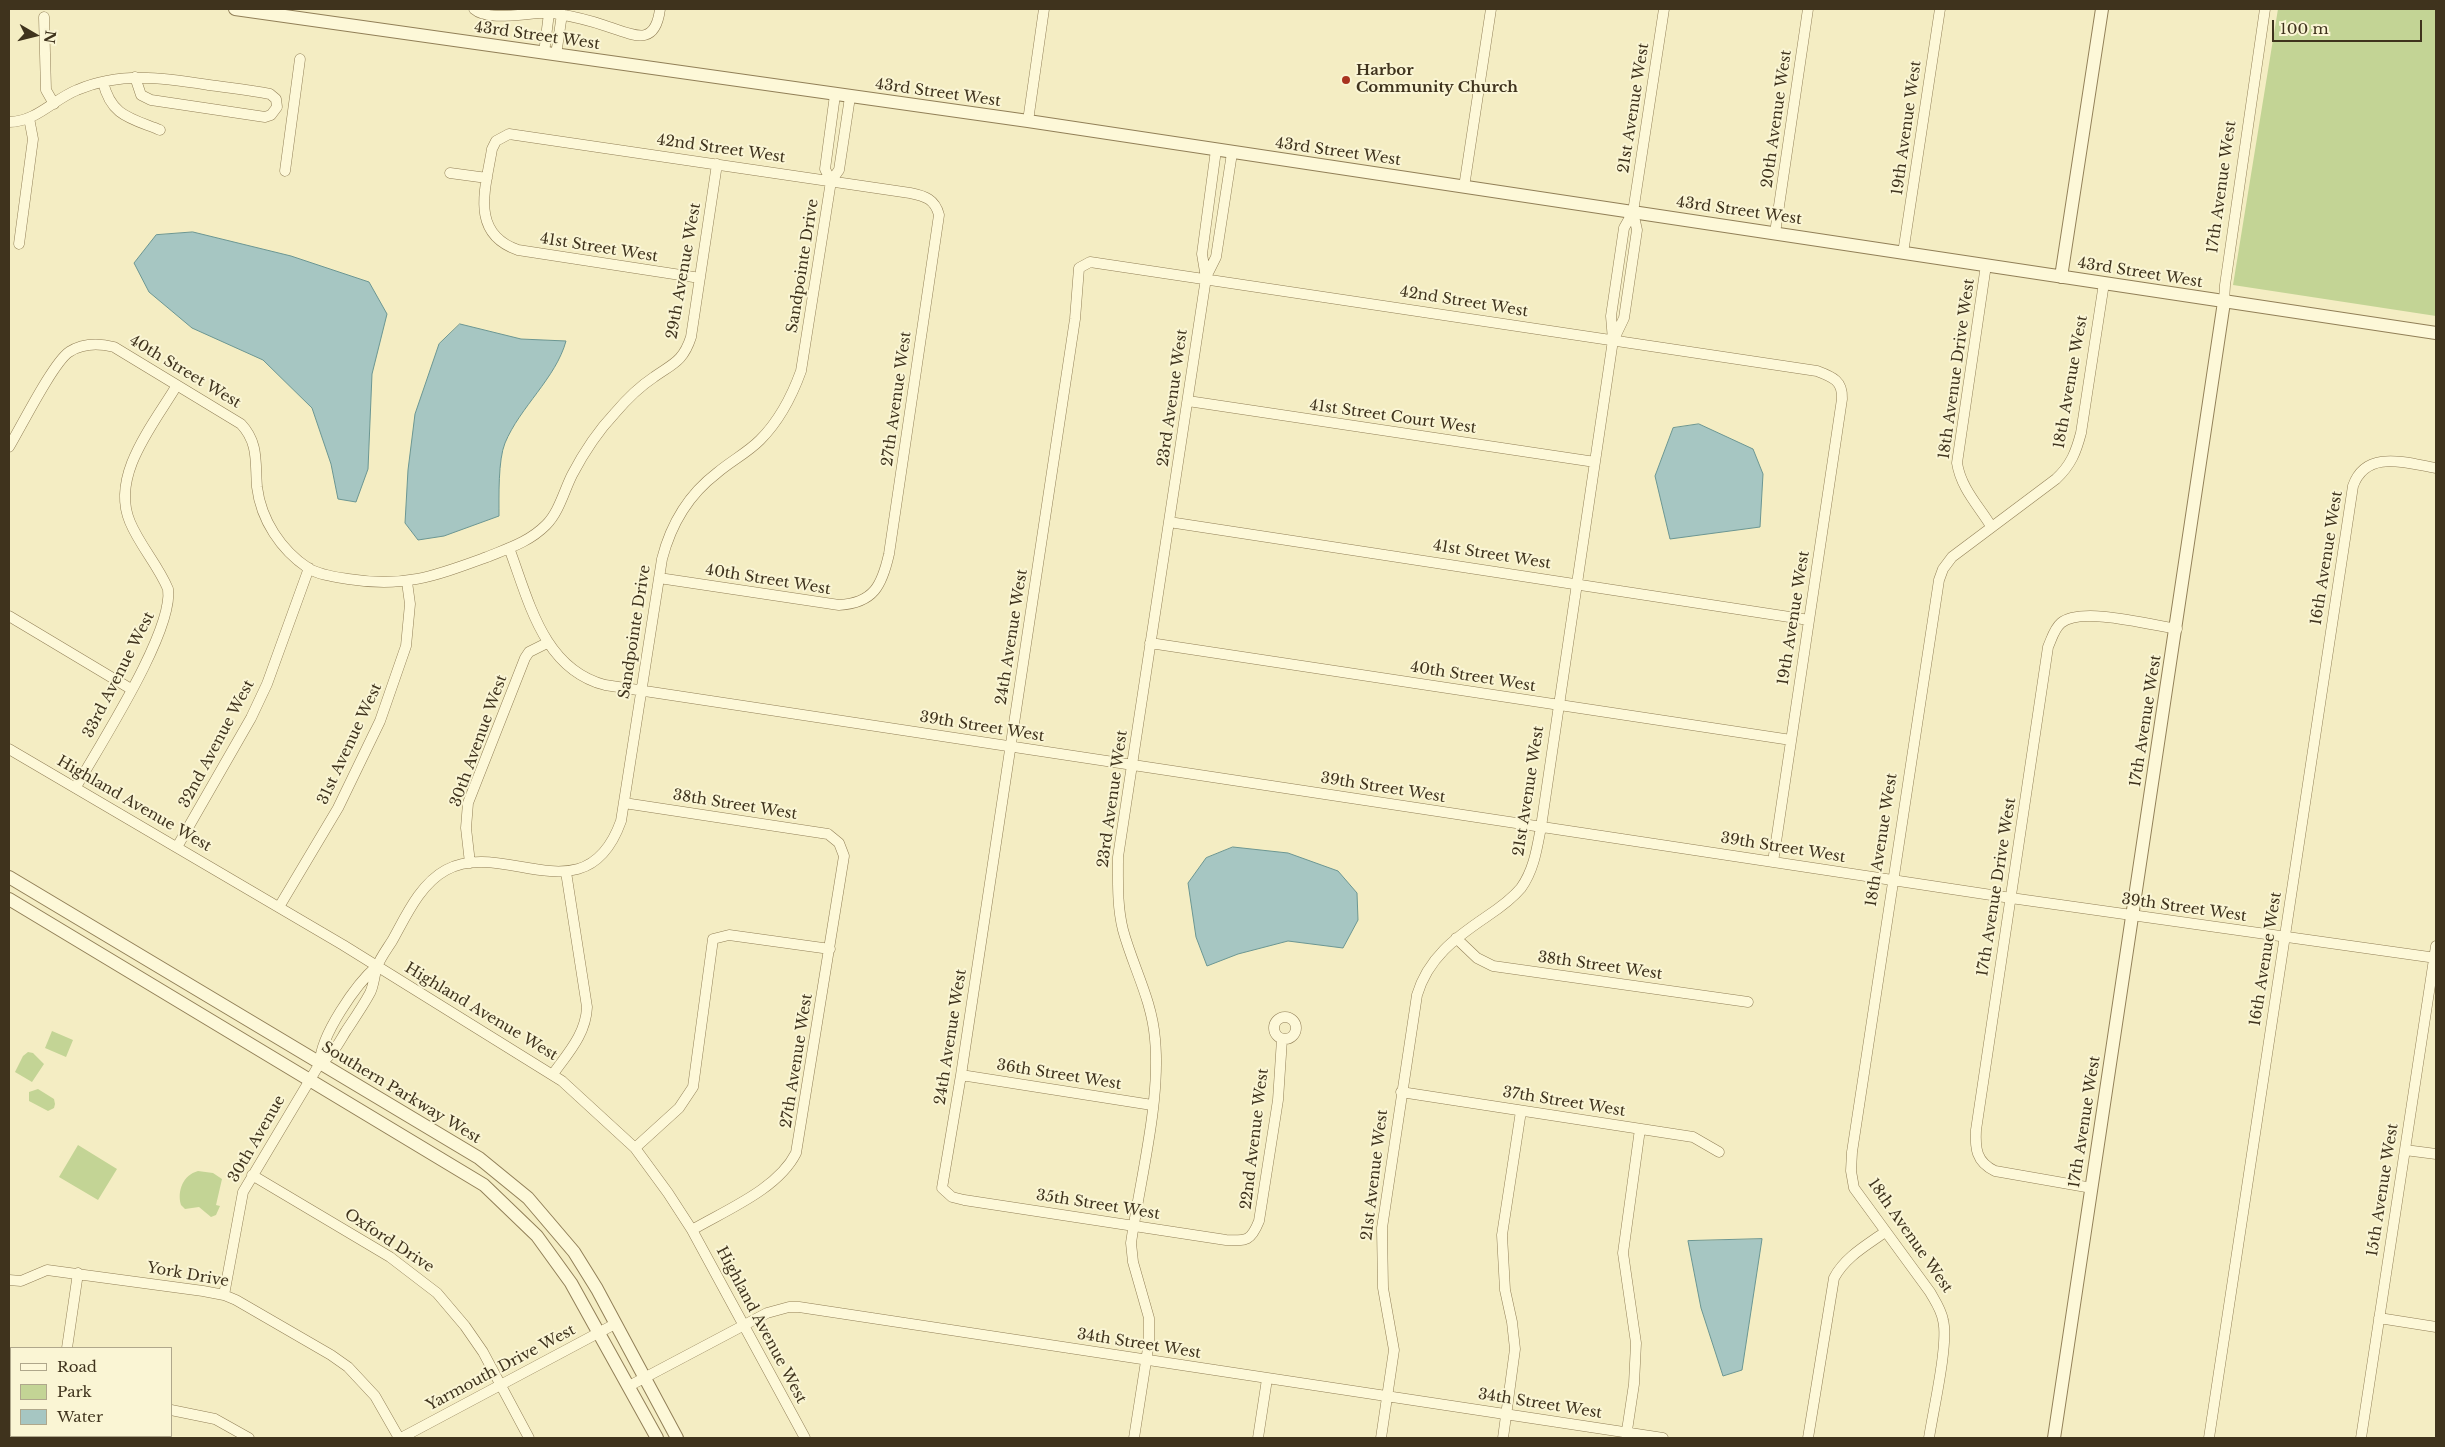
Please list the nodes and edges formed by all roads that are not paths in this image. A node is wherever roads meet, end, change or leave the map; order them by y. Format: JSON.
{"nodes":[{"id":1,"x":235,"y":9,"type":"edge"},
{"id":2,"x":474,"y":9,"type":"edge"},
{"id":3,"x":660,"y":9,"type":"edge"},
{"id":4,"x":1044,"y":9,"type":"edge"},
{"id":5,"x":1491,"y":9,"type":"edge"},
{"id":6,"x":1664,"y":9,"type":"edge"},
{"id":7,"x":1808,"y":9,"type":"edge"},
{"id":8,"x":1940,"y":9,"type":"edge"},
{"id":9,"x":2102,"y":9,"type":"edge"},
{"id":10,"x":2265,"y":9,"type":"edge"},
{"id":11,"x":549,"y":13,"type":"junction"},
{"id":12,"x":562,"y":14,"type":"junction"},
{"id":13,"x":44,"y":16,"type":"dead end"},
{"id":14,"x":550,"y":54,"type":"junction"},
{"id":15,"x":300,"y":59,"type":"dead end"},
{"id":16,"x":135,"y":77,"type":"junction"},
{"id":17,"x":102,"y":82,"type":"junction"},
{"id":18,"x":835,"y":95,"type":"junction"},
{"id":19,"x":850,"y":97,"type":"junction"},
{"id":20,"x":54,"y":104,"type":"junction"},
{"id":21,"x":277,"y":107,"type":"junction"},
{"id":22,"x":293,"y":109,"type":"junction"},
{"id":23,"x":29,"y":118,"type":"junction"},
{"id":24,"x":1028,"y":121,"type":"junction"},
{"id":25,"x":9,"y":122,"type":"edge"},
{"id":26,"x":160,"y":130,"type":"dead end"},
{"id":27,"x":1216,"y":150,"type":"junction"},
{"id":28,"x":1232,"y":153,"type":"junction"},
{"id":29,"x":717,"y":164,"type":"junction"},
{"id":30,"x":285,"y":171,"type":"dead end"},
{"id":31,"x":450,"y":173,"type":"dead end"},
{"id":32,"x":488,"y":178,"type":"junction"},
{"id":33,"x":831,"y":181,"type":"junction"},
{"id":34,"x":1464,"y":187,"type":"junction"},
{"id":35,"x":934,"y":203,"type":"joint"},
{"id":36,"x":1633,"y":212,"type":"junction"},
{"id":37,"x":1775,"y":233,"type":"junction"},
{"id":38,"x":19,"y":244,"type":"dead end"},
{"id":39,"x":1903,"y":253,"type":"junction"},
{"id":40,"x":1084,"y":265,"type":"joint"},
{"id":41,"x":1986,"y":265,"type":"junction"},
{"id":42,"x":2061,"y":277,"type":"junction"},
{"id":43,"x":700,"y":278,"type":"junction"},
{"id":44,"x":1206,"y":278,"type":"junction"},
{"id":45,"x":2104,"y":283,"type":"junction"},
{"id":46,"x":2224,"y":302,"type":"junction"},
{"id":47,"x":2436,"y":333,"type":"edge"},
{"id":48,"x":1614,"y":340,"type":"junction"},
{"id":49,"x":1838,"y":381,"type":"joint"},
{"id":50,"x":177,"y":385,"type":"junction"},
{"id":51,"x":1188,"y":401,"type":"junction"},
{"id":52,"x":9,"y":447,"type":"edge"},
{"id":53,"x":1595,"y":462,"type":"junction"},
{"id":54,"x":2436,"y":468,"type":"edge"},
{"id":55,"x":1169,"y":522,"type":"junction"},
{"id":56,"x":1991,"y":526,"type":"junction"},
{"id":57,"x":509,"y":548,"type":"junction"},
{"id":58,"x":309,"y":568,"type":"junction"},
{"id":59,"x":659,"y":578,"type":"junction"},
{"id":60,"x":408,"y":582,"type":"junction"},
{"id":61,"x":1576,"y":583,"type":"junction"},
{"id":62,"x":870,"y":595,"type":"joint"},
{"id":63,"x":9,"y":616,"type":"edge"},
{"id":64,"x":1809,"y":620,"type":"junction"},
{"id":65,"x":2176,"y":629,"type":"junction"},
{"id":66,"x":547,"y":643,"type":"junction"},
{"id":67,"x":1150,"y":643,"type":"junction"},
{"id":68,"x":131,"y":689,"type":"junction"},
{"id":69,"x":641,"y":691,"type":"junction"},
{"id":70,"x":1558,"y":706,"type":"junction"},
{"id":71,"x":1791,"y":740,"type":"junction"},
{"id":72,"x":1010,"y":746,"type":"junction"},
{"id":73,"x":9,"y":749,"type":"edge"},
{"id":74,"x":1132,"y":765,"type":"junction"},
{"id":75,"x":76,"y":787,"type":"junction"},
{"id":76,"x":624,"y":803,"type":"junction"},
{"id":77,"x":1540,"y":827,"type":"junction"},
{"id":78,"x":839,"y":843,"type":"joint"},
{"id":79,"x":177,"y":847,"type":"junction"},
{"id":80,"x":1772,"y":862,"type":"junction"},
{"id":81,"x":470,"y":863,"type":"junction"},
{"id":82,"x":566,"y":872,"type":"junction"},
{"id":83,"x":9,"y":877,"type":"edge"},
{"id":84,"x":1892,"y":880,"type":"junction"},
{"id":85,"x":2011,"y":898,"type":"junction"},
{"id":86,"x":9,"y":899,"type":"edge"},
{"id":87,"x":279,"y":907,"type":"junction"},
{"id":88,"x":2133,"y":916,"type":"junction"},
{"id":89,"x":2285,"y":937,"type":"junction"},
{"id":90,"x":1456,"y":938,"type":"junction"},
{"id":91,"x":2436,"y":946,"type":"edge"},
{"id":92,"x":830,"y":949,"type":"junction"},
{"id":93,"x":2435,"y":958,"type":"edge"},
{"id":94,"x":377,"y":966,"type":"junction"},
{"id":95,"x":1748,"y":1002,"type":"dead end"},
{"id":96,"x":1282,"y":1039,"type":"dead end"},
{"id":97,"x":320,"y":1063,"type":"junction"},
{"id":98,"x":553,"y":1074,"type":"junction"},
{"id":99,"x":961,"y":1075,"type":"junction"},
{"id":100,"x":310,"y":1078,"type":"junction"},
{"id":101,"x":1401,"y":1092,"type":"junction"},
{"id":102,"x":1152,"y":1104,"type":"junction"},
{"id":103,"x":1521,"y":1111,"type":"junction"},
{"id":104,"x":1640,"y":1129,"type":"junction"},
{"id":105,"x":635,"y":1148,"type":"junction"},
{"id":106,"x":2405,"y":1150,"type":"junction"},
{"id":107,"x":1719,"y":1152,"type":"dead end"},
{"id":108,"x":2436,"y":1154,"type":"edge"},
{"id":109,"x":252,"y":1174,"type":"junction"},
{"id":110,"x":2092,"y":1188,"type":"junction"},
{"id":111,"x":944,"y":1192,"type":"joint"},
{"id":112,"x":1134,"y":1225,"type":"junction"},
{"id":113,"x":692,"y":1230,"type":"junction"},
{"id":114,"x":1885,"y":1232,"type":"junction"},
{"id":115,"x":1249,"y":1239,"type":"joint"},
{"id":116,"x":78,"y":1273,"type":"junction"},
{"id":117,"x":9,"y":1280,"type":"edge"},
{"id":118,"x":224,"y":1295,"type":"junction"},
{"id":119,"x":2379,"y":1318,"type":"junction"},
{"id":120,"x":615,"y":1324,"type":"junction"},
{"id":121,"x":744,"y":1326,"type":"junction"},
{"id":122,"x":2436,"y":1327,"type":"edge"},
{"id":123,"x":599,"y":1332,"type":"junction"},
{"id":124,"x":67,"y":1347,"type":"edge"},
{"id":125,"x":1146,"y":1360,"type":"junction"},
{"id":126,"x":645,"y":1378,"type":"junction"},
{"id":127,"x":1267,"y":1379,"type":"junction"},
{"id":128,"x":500,"y":1385,"type":"junction"},
{"id":129,"x":629,"y":1386,"type":"junction"},
{"id":130,"x":1387,"y":1396,"type":"junction"},
{"id":131,"x":172,"y":1410,"type":"edge"},
{"id":132,"x":1507,"y":1414,"type":"junction"},
{"id":133,"x":1626,"y":1435,"type":"edge"},
{"id":134,"x":249,"y":1438,"type":"edge"},
{"id":135,"x":400,"y":1438,"type":"edge"},
{"id":136,"x":529,"y":1438,"type":"edge"},
{"id":137,"x":657,"y":1438,"type":"edge"},
{"id":138,"x":677,"y":1438,"type":"edge"},
{"id":139,"x":805,"y":1438,"type":"edge"},
{"id":140,"x":1134,"y":1438,"type":"edge"},
{"id":141,"x":1258,"y":1438,"type":"edge"},
{"id":142,"x":1381,"y":1438,"type":"edge"},
{"id":143,"x":1503,"y":1438,"type":"edge"},
{"id":144,"x":1662,"y":1438,"type":"edge"},
{"id":145,"x":1808,"y":1438,"type":"edge"},
{"id":146,"x":1929,"y":1438,"type":"edge"},
{"id":147,"x":2054,"y":1438,"type":"edge"},
{"id":148,"x":2209,"y":1438,"type":"edge"},
{"id":149,"x":2361,"y":1438,"type":"edge"}],
"edges":[{"from":1,"to":14,"type":"street","name":"43rd Street West"},
{"from":2,"to":11,"type":"street"},
{"from":3,"to":12,"type":"street"},
{"from":4,"to":24,"type":"street"},
{"from":5,"to":34,"type":"street"},
{"from":6,"to":36,"type":"street","name":"21st Avenue West"},
{"from":7,"to":37,"type":"street","name":"20th Avenue West"},
{"from":8,"to":39,"type":"street","name":"19th Avenue West"},
{"from":9,"to":42,"type":"street"},
{"from":10,"to":46,"type":"street","name":"17th Avenue West"},
{"from":11,"to":12,"type":"street"},
{"from":11,"to":14,"type":"street"},
{"from":12,"to":14,"type":"street"},
{"from":13,"to":20,"type":"street"},
{"from":14,"to":18,"type":"street","name":"43rd Street West"},
{"from":15,"to":22,"type":"street"},
{"from":16,"to":17,"type":"street"},
{"from":16,"to":21,"type":"street"},
{"from":16,"to":21,"type":"street"},
{"from":17,"to":20,"type":"street"},
{"from":17,"to":26,"type":"street"},
{"from":18,"to":19,"type":"street","name":"43rd Street West"},
{"from":18,"to":33,"type":"street","name":"Sandpointe Drive"},
{"from":19,"to":24,"type":"street","name":"43rd Street West"},
{"from":19,"to":33,"type":"street","name":"Sandpointe Drive"},
{"from":20,"to":23,"type":"street"},
{"from":21,"to":22,"type":"street"},
{"from":22,"to":30,"type":"street"},
{"from":23,"to":25,"type":"street"},
{"from":23,"to":38,"type":"street"},
{"from":24,"to":27,"type":"street","name":"43rd Street West"},
{"from":27,"to":28,"type":"street","name":"43rd Street West"},
{"from":27,"to":44,"type":"street","name":"23rd Avenue West"},
{"from":28,"to":34,"type":"street","name":"43rd Street West"},
{"from":28,"to":44,"type":"street","name":"23rd Avenue West"},
{"from":29,"to":32,"type":"street","name":"42nd Street West"},
{"from":29,"to":33,"type":"street","name":"42nd Street West"},
{"from":29,"to":43,"type":"street","name":"29th Avenue West"},
{"from":31,"to":32,"type":"street"},
{"from":32,"to":43,"type":"street","name":"41st Street West"},
{"from":33,"to":35,"type":"street","name":"42nd Street West"},
{"from":33,"to":59,"type":"street","name":"Sandpointe Drive"},
{"from":34,"to":36,"type":"street","name":"43rd Street West"},
{"from":35,"to":62,"type":"street","name":"27th Avenue West"},
{"from":36,"to":37,"type":"street","name":"43rd Street West"},
{"from":36,"to":48,"type":"street","name":"21st Avenue West"},
{"from":37,"to":39,"type":"street","name":"43rd Street West"},
{"from":39,"to":41,"type":"street","name":"43rd Street West"},
{"from":40,"to":44,"type":"street","name":"42nd Street West"},
{"from":40,"to":72,"type":"street","name":"24th Avenue West"},
{"from":41,"to":42,"type":"street","name":"43rd Street West"},
{"from":41,"to":56,"type":"street","name":"18th Avenue Drive West"},
{"from":42,"to":45,"type":"street","name":"43rd Street West"},
{"from":43,"to":57,"type":"street","name":"29th Avenue West"},
{"from":44,"to":48,"type":"street","name":"42nd Street West"},
{"from":44,"to":51,"type":"street","name":"23rd Avenue West"},
{"from":45,"to":46,"type":"street","name":"43rd Street West"},
{"from":45,"to":56,"type":"street","name":"18th Avenue West"},
{"from":46,"to":47,"type":"street","name":"43rd Street West"},
{"from":46,"to":65,"type":"street","name":"17th Avenue West"},
{"from":48,"to":49,"type":"street","name":"42nd Street West"},
{"from":48,"to":53,"type":"street","name":"21st Avenue West"},
{"from":49,"to":64,"type":"street","name":"19th Avenue West"},
{"from":50,"to":52,"type":"street","name":"40th Street West"},
{"from":50,"to":58,"type":"street","name":"40th Street West"},
{"from":50,"to":68,"type":"street","name":"33rd Avenue West"},
{"from":51,"to":53,"type":"street","name":"41st Street Court West"},
{"from":51,"to":55,"type":"street","name":"23rd Avenue West"},
{"from":53,"to":61,"type":"street","name":"21st Avenue West"},
{"from":54,"to":89,"type":"street","name":"16th Avenue West"},
{"from":55,"to":61,"type":"street","name":"41st Street West"},
{"from":55,"to":67,"type":"street","name":"23rd Avenue West"},
{"from":56,"to":84,"type":"street","name":"18th Avenue West"},
{"from":57,"to":60,"type":"street"},
{"from":57,"to":66,"type":"street","name":"39th Street West"},
{"from":58,"to":60,"type":"street","name":"40th Street West"},
{"from":58,"to":79,"type":"street","name":"32nd Avenue West"},
{"from":59,"to":62,"type":"street","name":"40th Street West"},
{"from":59,"to":69,"type":"street","name":"Sandpointe Drive"},
{"from":60,"to":87,"type":"street","name":"31st Avenue West"},
{"from":61,"to":64,"type":"street","name":"41st Street West"},
{"from":61,"to":70,"type":"street","name":"21st Avenue West"},
{"from":63,"to":68,"type":"street"},
{"from":64,"to":71,"type":"street","name":"19th Avenue West"},
{"from":65,"to":85,"type":"street","name":"17th Avenue Drive West"},
{"from":65,"to":88,"type":"street","name":"17th Avenue West"},
{"from":66,"to":69,"type":"street","name":"39th Street West"},
{"from":66,"to":81,"type":"street","name":"30th Avenue West"},
{"from":67,"to":70,"type":"street","name":"40th Street West"},
{"from":67,"to":74,"type":"street","name":"23rd Avenue West"},
{"from":68,"to":75,"type":"street","name":"33rd Avenue West"},
{"from":69,"to":72,"type":"street","name":"39th Street West"},
{"from":69,"to":76,"type":"street","name":"Sandpointe Drive"},
{"from":70,"to":71,"type":"street","name":"40th Street West"},
{"from":70,"to":77,"type":"street","name":"21st Avenue West"},
{"from":71,"to":80,"type":"street","name":"19th Avenue West"},
{"from":72,"to":74,"type":"street","name":"39th Street West"},
{"from":72,"to":99,"type":"street","name":"24th Avenue West"},
{"from":73,"to":75,"type":"street","name":"Highland Avenue West"},
{"from":74,"to":77,"type":"street","name":"39th Street West"},
{"from":74,"to":102,"type":"street","name":"23rd Avenue West"},
{"from":75,"to":79,"type":"street","name":"Highland Avenue West"},
{"from":76,"to":78,"type":"street","name":"38th Street West"},
{"from":76,"to":82,"type":"street","name":"Sandpointe Drive"},
{"from":77,"to":80,"type":"street","name":"39th Street West"},
{"from":77,"to":90,"type":"street","name":"21st Avenue West"},
{"from":78,"to":92,"type":"street","name":"27th Avenue West"},
{"from":79,"to":87,"type":"street","name":"Highland Avenue West"},
{"from":80,"to":84,"type":"street","name":"39th Street West"},
{"from":81,"to":82,"type":"street","name":"Sandpointe Drive"},
{"from":81,"to":94,"type":"street","name":"Sandpointe Drive"},
{"from":82,"to":98,"type":"street"},
{"from":83,"to":97,"type":"street","name":"Southern Parkway West"},
{"from":84,"to":85,"type":"street","name":"39th Street West"},
{"from":84,"to":114,"type":"street","name":"18th Avenue West"},
{"from":85,"to":88,"type":"street","name":"39th Street West"},
{"from":85,"to":110,"type":"street","name":"17th Avenue Drive West"},
{"from":86,"to":100,"type":"street"},
{"from":87,"to":94,"type":"street","name":"Highland Avenue West"},
{"from":88,"to":89,"type":"street","name":"39th Street West"},
{"from":88,"to":110,"type":"street","name":"17th Avenue West"},
{"from":89,"to":93,"type":"street","name":"39th Street West"},
{"from":89,"to":148,"type":"street","name":"16th Avenue West"},
{"from":90,"to":95,"type":"street","name":"38th Street West"},
{"from":90,"to":101,"type":"street","name":"21st Avenue West"},
{"from":91,"to":93,"type":"street","name":"15th Avenue West"},
{"from":92,"to":105,"type":"street"},
{"from":92,"to":113,"type":"street","name":"27th Avenue West"},
{"from":93,"to":106,"type":"street","name":"15th Avenue West"},
{"from":94,"to":97,"type":"street","name":"Sandpointe Drive"},
{"from":94,"to":98,"type":"street","name":"Highland Avenue West"},
{"from":96,"to":115,"type":"street","name":"22nd Avenue West"},
{"from":97,"to":100,"type":"street","name":"30th Avenue"},
{"from":97,"to":120,"type":"street","name":"Southern Parkway West"},
{"from":98,"to":105,"type":"street","name":"Highland Avenue West"},
{"from":99,"to":102,"type":"street","name":"36th Street West"},
{"from":99,"to":111,"type":"street","name":"24th Avenue West"},
{"from":100,"to":109,"type":"street","name":"30th Avenue"},
{"from":100,"to":123,"type":"street"},
{"from":101,"to":103,"type":"street","name":"37th Street West"},
{"from":101,"to":130,"type":"street","name":"21st Avenue West"},
{"from":102,"to":112,"type":"street","name":"23rd Avenue West"},
{"from":103,"to":104,"type":"street","name":"37th Street West"},
{"from":103,"to":132,"type":"street"},
{"from":104,"to":107,"type":"street","name":"37th Street West"},
{"from":104,"to":133,"type":"street"},
{"from":105,"to":113,"type":"street","name":"Highland Avenue West"},
{"from":106,"to":108,"type":"street"},
{"from":106,"to":119,"type":"street","name":"15th Avenue West"},
{"from":109,"to":118,"type":"street","name":"30th Avenue"},
{"from":109,"to":128,"type":"street","name":"Oxford Drive"},
{"from":110,"to":147,"type":"street","name":"17th Avenue West"},
{"from":111,"to":112,"type":"street","name":"35th Street West"},
{"from":112,"to":115,"type":"street","name":"35th Street West"},
{"from":112,"to":125,"type":"street","name":"23rd Avenue West"},
{"from":113,"to":121,"type":"street","name":"Highland Avenue West"},
{"from":114,"to":145,"type":"street"},
{"from":114,"to":146,"type":"street","name":"18th Avenue West"},
{"from":116,"to":117,"type":"street","name":"York Drive"},
{"from":116,"to":118,"type":"street","name":"York Drive"},
{"from":116,"to":124,"type":"street"},
{"from":118,"to":135,"type":"street","name":"York Drive"},
{"from":119,"to":122,"type":"street"},
{"from":119,"to":149,"type":"street","name":"15th Avenue West"},
{"from":120,"to":123,"type":"street","name":"Yarmouth Drive West"},
{"from":120,"to":126,"type":"street","name":"Southern Parkway West"},
{"from":121,"to":125,"type":"street","name":"34th Street West"},
{"from":121,"to":126,"type":"street","name":"34th Street West"},
{"from":121,"to":139,"type":"street","name":"Highland Avenue West"},
{"from":123,"to":128,"type":"street","name":"Yarmouth Drive West"},
{"from":123,"to":129,"type":"street"},
{"from":125,"to":127,"type":"street","name":"34th Street West"},
{"from":125,"to":140,"type":"street","name":"23rd Avenue West"},
{"from":126,"to":129,"type":"street","name":"34th Street West"},
{"from":126,"to":138,"type":"street","name":"Southern Parkway West"},
{"from":127,"to":130,"type":"street","name":"34th Street West"},
{"from":127,"to":141,"type":"street"},
{"from":128,"to":135,"type":"street","name":"Yarmouth Drive West"},
{"from":128,"to":136,"type":"street","name":"Oxford Drive"},
{"from":129,"to":137,"type":"street"},
{"from":130,"to":132,"type":"street","name":"34th Street West"},
{"from":130,"to":142,"type":"street","name":"21st Avenue West"},
{"from":131,"to":134,"type":"street"},
{"from":132,"to":133,"type":"street","name":"34th Street West"},
{"from":132,"to":143,"type":"street"},
{"from":133,"to":144,"type":"street","name":"34th Street West"}]}
